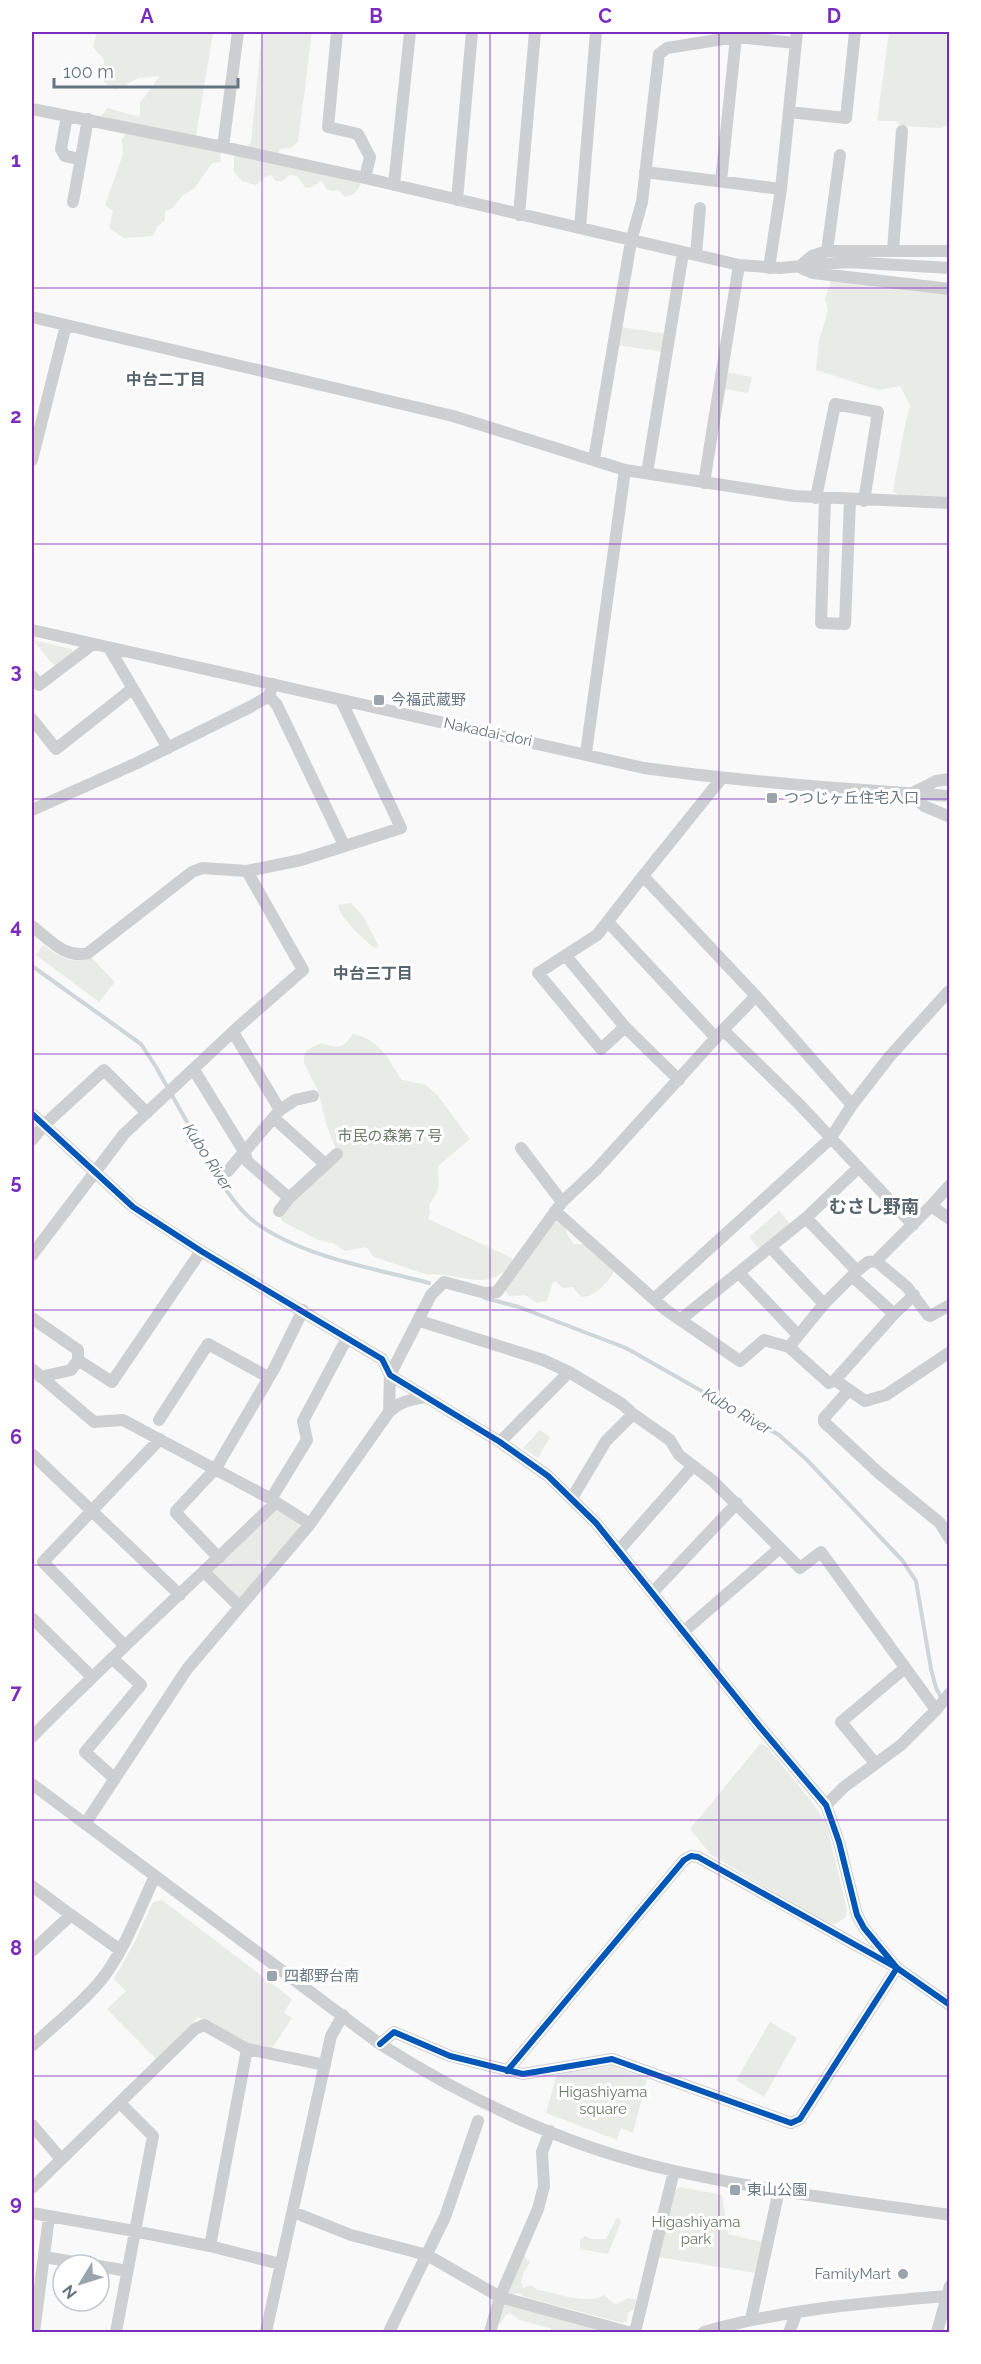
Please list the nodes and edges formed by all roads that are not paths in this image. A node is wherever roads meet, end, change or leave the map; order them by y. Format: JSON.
{"nodes":[{"id":1,"x":238,"y":32,"type":"edge"},
{"id":2,"x":337,"y":32,"type":"edge"},
{"id":3,"x":410,"y":32,"type":"edge"},
{"id":4,"x":472,"y":32,"type":"edge"},
{"id":5,"x":535,"y":32,"type":"edge"},
{"id":6,"x":596,"y":32,"type":"edge"},
{"id":7,"x":855,"y":32,"type":"edge"},
{"id":8,"x":736,"y":37,"type":"junction"},
{"id":9,"x":796,"y":37,"type":"edge"},
{"id":10,"x":32,"y":109,"type":"edge"},
{"id":11,"x":789,"y":112,"type":"junction"},
{"id":12,"x":67,"y":116,"type":"junction"},
{"id":13,"x":88,"y":119,"type":"junction"},
{"id":14,"x":902,"y":131,"type":"dead end"},
{"id":15,"x":223,"y":147,"type":"junction"},
{"id":16,"x":840,"y":155,"type":"dead end"},
{"id":17,"x":80,"y":159,"type":"junction"},
{"id":18,"x":645,"y":172,"type":"junction"},
{"id":19,"x":365,"y":178,"type":"junction"},
{"id":20,"x":721,"y":181,"type":"junction"},
{"id":21,"x":394,"y":185,"type":"junction"},
{"id":22,"x":781,"y":189,"type":"junction"},
{"id":23,"x":457,"y":200,"type":"junction"},
{"id":24,"x":73,"y":202,"type":"dead end"},
{"id":25,"x":700,"y":208,"type":"dead end"},
{"id":26,"x":519,"y":215,"type":"junction"},
{"id":27,"x":580,"y":228,"type":"junction"},
{"id":28,"x":631,"y":241,"type":"junction"},
{"id":29,"x":893,"y":250,"type":"junction"},
{"id":30,"x":827,"y":251,"type":"junction"},
{"id":31,"x":950,"y":251,"type":"edge"},
{"id":32,"x":690,"y":254,"type":"junction"},
{"id":33,"x":739,"y":265,"type":"junction"},
{"id":34,"x":799,"y":267,"type":"junction"},
{"id":35,"x":769,"y":268,"type":"junction"},
{"id":36,"x":950,"y":268,"type":"edge"},
{"id":37,"x":950,"y":289,"type":"edge"},
{"id":38,"x":32,"y":317,"type":"edge"},
{"id":39,"x":66,"y":325,"type":"junction"},
{"id":40,"x":594,"y":459,"type":"junction"},
{"id":41,"x":32,"y":460,"type":"edge"},
{"id":42,"x":626,"y":470,"type":"junction"},
{"id":43,"x":647,"y":473,"type":"junction"},
{"id":44,"x":704,"y":483,"type":"junction"},
{"id":45,"x":820,"y":498,"type":"junction"},
{"id":46,"x":850,"y":500,"type":"junction"},
{"id":47,"x":864,"y":501,"type":"junction"},
{"id":48,"x":950,"y":503,"type":"edge"},
{"id":49,"x":32,"y":630,"type":"edge"},
{"id":50,"x":93,"y":644,"type":"junction"},
{"id":51,"x":109,"y":648,"type":"junction"},
{"id":52,"x":32,"y":676,"type":"edge"},
{"id":53,"x":132,"y":690,"type":"junction"},
{"id":54,"x":271,"y":690,"type":"junction"},
{"id":55,"x":342,"y":700,"type":"junction"},
{"id":56,"x":32,"y":719,"type":"edge"},
{"id":57,"x":168,"y":748,"type":"junction"},
{"id":58,"x":586,"y":753,"type":"junction"},
{"id":59,"x":721,"y":779,"type":"junction"},
{"id":60,"x":950,"y":779,"type":"edge"},
{"id":61,"x":910,"y":794,"type":"junction"},
{"id":62,"x":950,"y":796,"type":"edge"},
{"id":63,"x":32,"y":810,"type":"edge"},
{"id":64,"x":950,"y":816,"type":"edge"},
{"id":65,"x":344,"y":845,"type":"junction"},
{"id":66,"x":247,"y":870,"type":"junction"},
{"id":67,"x":644,"y":876,"type":"junction"},
{"id":68,"x":608,"y":922,"type":"junction"},
{"id":69,"x":32,"y":926,"type":"edge"},
{"id":70,"x":566,"y":956,"type":"junction"},
{"id":71,"x":950,"y":993,"type":"edge"},
{"id":72,"x":756,"y":996,"type":"junction"},
{"id":73,"x":625,"y":1027,"type":"junction"},
{"id":74,"x":233,"y":1032,"type":"junction"},
{"id":75,"x":720,"y":1034,"type":"junction"},
{"id":76,"x":194,"y":1070,"type":"junction"},
{"id":77,"x":679,"y":1080,"type":"junction"},
{"id":78,"x":313,"y":1096,"type":"dead end"},
{"id":79,"x":852,"y":1105,"type":"junction"},
{"id":80,"x":147,"y":1113,"type":"junction"},
{"id":81,"x":32,"y":1114,"type":"edge"},
{"id":82,"x":277,"y":1114,"type":"junction"},
{"id":83,"x":44,"y":1125,"type":"junction"},
{"id":84,"x":830,"y":1138,"type":"junction"},
{"id":85,"x":32,"y":1140,"type":"edge"},
{"id":86,"x":520,"y":1148,"type":"dead end"},
{"id":87,"x":244,"y":1153,"type":"junction"},
{"id":88,"x":337,"y":1154,"type":"dead end"},
{"id":89,"x":325,"y":1164,"type":"junction"},
{"id":90,"x":858,"y":1168,"type":"junction"},
{"id":91,"x":96,"y":1171,"type":"junction"},
{"id":92,"x":228,"y":1171,"type":"dead end"},
{"id":93,"x":950,"y":1185,"type":"edge"},
{"id":94,"x":289,"y":1198,"type":"junction"},
{"id":95,"x":931,"y":1206,"type":"junction"},
{"id":96,"x":559,"y":1207,"type":"junction"},
{"id":97,"x":279,"y":1211,"type":"dead end"},
{"id":98,"x":806,"y":1218,"type":"junction"},
{"id":99,"x":950,"y":1219,"type":"edge"},
{"id":100,"x":913,"y":1224,"type":"junction"},
{"id":101,"x":771,"y":1248,"type":"junction"},
{"id":102,"x":201,"y":1251,"type":"junction"},
{"id":103,"x":32,"y":1255,"type":"edge"},
{"id":104,"x":876,"y":1261,"type":"junction"},
{"id":105,"x":855,"y":1273,"type":"junction"},
{"id":106,"x":740,"y":1274,"type":"junction"},
{"id":107,"x":914,"y":1295,"type":"junction"},
{"id":108,"x":654,"y":1299,"type":"junction"},
{"id":109,"x":824,"y":1304,"type":"junction"},
{"id":110,"x":950,"y":1305,"type":"edge"},
{"id":111,"x":303,"y":1310,"type":"junction"},
{"id":112,"x":894,"y":1314,"type":"junction"},
{"id":113,"x":32,"y":1318,"type":"edge"},
{"id":114,"x":680,"y":1320,"type":"junction"},
{"id":115,"x":420,"y":1321,"type":"junction"},
{"id":116,"x":798,"y":1335,"type":"junction"},
{"id":117,"x":347,"y":1338,"type":"junction"},
{"id":118,"x":789,"y":1347,"type":"junction"},
{"id":119,"x":950,"y":1352,"type":"edge"},
{"id":120,"x":78,"y":1360,"type":"junction"},
{"id":121,"x":569,"y":1372,"type":"junction"},
{"id":122,"x":36,"y":1373,"type":"edge"},
{"id":123,"x":390,"y":1375,"type":"junction"},
{"id":124,"x":268,"y":1377,"type":"junction"},
{"id":125,"x":835,"y":1380,"type":"junction"},
{"id":126,"x":849,"y":1390,"type":"junction"},
{"id":127,"x":426,"y":1397,"type":"junction"},
{"id":128,"x":389,"y":1412,"type":"junction"},
{"id":129,"x":633,"y":1414,"type":"junction"},
{"id":130,"x":159,"y":1420,"type":"dead end"},
{"id":131,"x":160,"y":1439,"type":"junction"},
{"id":132,"x":500,"y":1442,"type":"junction"},
{"id":133,"x":32,"y":1454,"type":"edge"},
{"id":134,"x":692,"y":1467,"type":"junction"},
{"id":135,"x":216,"y":1468,"type":"junction"},
{"id":136,"x":572,"y":1498,"type":"junction"},
{"id":137,"x":274,"y":1500,"type":"junction"},
{"id":138,"x":737,"y":1503,"type":"junction"},
{"id":139,"x":93,"y":1511,"type":"junction"},
{"id":140,"x":310,"y":1524,"type":"junction"},
{"id":141,"x":950,"y":1539,"type":"edge"},
{"id":142,"x":780,"y":1548,"type":"junction"},
{"id":143,"x":619,"y":1550,"type":"junction"},
{"id":144,"x":219,"y":1558,"type":"junction"},
{"id":145,"x":204,"y":1572,"type":"junction"},
{"id":146,"x":652,"y":1593,"type":"junction"},
{"id":147,"x":180,"y":1594,"type":"junction"},
{"id":148,"x":239,"y":1606,"type":"junction"},
{"id":149,"x":32,"y":1618,"type":"edge"},
{"id":150,"x":683,"y":1632,"type":"junction"},
{"id":151,"x":125,"y":1646,"type":"junction"},
{"id":152,"x":112,"y":1658,"type":"junction"},
{"id":153,"x":905,"y":1668,"type":"junction"},
{"id":154,"x":92,"y":1676,"type":"junction"},
{"id":155,"x":948,"y":1694,"type":"edge"},
{"id":156,"x":936,"y":1710,"type":"junction"},
{"id":157,"x":32,"y":1737,"type":"edge"},
{"id":158,"x":875,"y":1763,"type":"junction"},
{"id":159,"x":115,"y":1779,"type":"junction"},
{"id":160,"x":32,"y":1784,"type":"edge"},
{"id":161,"x":826,"y":1805,"type":"junction"},
{"id":162,"x":85,"y":1824,"type":"junction"},
{"id":163,"x":155,"y":1876,"type":"junction"},
{"id":164,"x":32,"y":1886,"type":"edge"},
{"id":165,"x":71,"y":1915,"type":"junction"},
{"id":166,"x":120,"y":1950,"type":"junction"},
{"id":167,"x":32,"y":1951,"type":"edge"},
{"id":168,"x":897,"y":1968,"type":"junction"},
{"id":169,"x":950,"y":2005,"type":"edge"},
{"id":170,"x":343,"y":2016,"type":"junction"},
{"id":171,"x":380,"y":2044,"type":"junction"},
{"id":172,"x":32,"y":2046,"type":"edge"},
{"id":173,"x":247,"y":2049,"type":"junction"},
{"id":174,"x":325,"y":2065,"type":"junction"},
{"id":175,"x":507,"y":2071,"type":"junction"},
{"id":176,"x":120,"y":2103,"type":"junction"},
{"id":177,"x":478,"y":2121,"type":"dead end"},
{"id":178,"x":32,"y":2125,"type":"edge"},
{"id":179,"x":550,"y":2131,"type":"junction"},
{"id":180,"x":61,"y":2159,"type":"junction"},
{"id":181,"x":674,"y":2170,"type":"junction"},
{"id":182,"x":32,"y":2188,"type":"edge"},
{"id":183,"x":779,"y":2190,"type":"junction"},
{"id":184,"x":293,"y":2212,"type":"junction"},
{"id":185,"x":32,"y":2213,"type":"edge"},
{"id":186,"x":950,"y":2215,"type":"edge"},
{"id":187,"x":49,"y":2217,"type":"junction"},
{"id":188,"x":135,"y":2231,"type":"junction"},
{"id":189,"x":210,"y":2246,"type":"junction"},
{"id":190,"x":427,"y":2255,"type":"junction"},
{"id":191,"x":44,"y":2257,"type":"junction"},
{"id":192,"x":51,"y":2258,"type":"edge"},
{"id":193,"x":280,"y":2264,"type":"junction"},
{"id":194,"x":111,"y":2268,"type":"edge"},
{"id":195,"x":127,"y":2271,"type":"junction"},
{"id":196,"x":948,"y":2291,"type":"edge"},
{"id":197,"x":500,"y":2297,"type":"junction"},
{"id":198,"x":797,"y":2312,"type":"junction"},
{"id":199,"x":751,"y":2319,"type":"junction"},
{"id":200,"x":719,"y":2330,"type":"edge"},
{"id":201,"x":34,"y":2332,"type":"edge"},
{"id":202,"x":116,"y":2332,"type":"edge"},
{"id":203,"x":266,"y":2332,"type":"edge"},
{"id":204,"x":389,"y":2332,"type":"edge"},
{"id":205,"x":490,"y":2332,"type":"edge"},
{"id":206,"x":628,"y":2332,"type":"edge"},
{"id":207,"x":635,"y":2332,"type":"edge"},
{"id":208,"x":704,"y":2332,"type":"edge"},
{"id":209,"x":789,"y":2332,"type":"edge"},
{"id":210,"x":937,"y":2332,"type":"edge"}],
"edges":[{"from":1,"to":15,"type":"street"},
{"from":2,"to":19,"type":"street"},
{"from":3,"to":21,"type":"street"},
{"from":4,"to":23,"type":"street"},
{"from":5,"to":26,"type":"street"},
{"from":6,"to":27,"type":"street"},
{"from":7,"to":11,"type":"street"},
{"from":8,"to":9,"type":"street"},
{"from":8,"to":18,"type":"street"},
{"from":8,"to":20,"type":"street"},
{"from":9,"to":11,"type":"street"},
{"from":10,"to":12,"type":"street"},
{"from":11,"to":22,"type":"street"},
{"from":12,"to":13,"type":"street"},
{"from":12,"to":17,"type":"street"},
{"from":13,"to":15,"type":"street"},
{"from":13,"to":17,"type":"street"},
{"from":14,"to":29,"type":"street"},
{"from":15,"to":19,"type":"street"},
{"from":16,"to":30,"type":"street"},
{"from":17,"to":24,"type":"street"},
{"from":18,"to":20,"type":"street"},
{"from":18,"to":28,"type":"street"},
{"from":19,"to":21,"type":"street"},
{"from":20,"to":22,"type":"street"},
{"from":21,"to":23,"type":"street"},
{"from":22,"to":35,"type":"street"},
{"from":23,"to":26,"type":"street"},
{"from":25,"to":32,"type":"street"},
{"from":26,"to":27,"type":"street"},
{"from":27,"to":28,"type":"street"},
{"from":28,"to":32,"type":"street"},
{"from":28,"to":40,"type":"street"},
{"from":29,"to":30,"type":"street"},
{"from":29,"to":31,"type":"street"},
{"from":30,"to":34,"type":"street"},
{"from":32,"to":33,"type":"street"},
{"from":32,"to":43,"type":"street"},
{"from":33,"to":35,"type":"street"},
{"from":33,"to":44,"type":"street"},
{"from":34,"to":35,"type":"street"},
{"from":34,"to":36,"type":"street"},
{"from":34,"to":37,"type":"street"},
{"from":38,"to":39,"type":"street"},
{"from":39,"to":40,"type":"street"},
{"from":39,"to":41,"type":"street"},
{"from":40,"to":42,"type":"street"},
{"from":42,"to":43,"type":"street"},
{"from":42,"to":58,"type":"street"},
{"from":43,"to":44,"type":"street"},
{"from":44,"to":45,"type":"street"},
{"from":45,"to":46,"type":"street"},
{"from":45,"to":46,"type":"street"},
{"from":45,"to":47,"type":"street"},
{"from":46,"to":47,"type":"street"},
{"from":47,"to":48,"type":"street"},
{"from":49,"to":50,"type":"street","name":"Nakadai-dori"},
{"from":50,"to":51,"type":"street","name":"Nakadai-dori"},
{"from":50,"to":52,"type":"street"},
{"from":51,"to":53,"type":"street"},
{"from":51,"to":54,"type":"street","name":"Nakadai-dori"},
{"from":53,"to":56,"type":"street"},
{"from":53,"to":57,"type":"street"},
{"from":54,"to":55,"type":"street","name":"Nakadai-dori"},
{"from":54,"to":57,"type":"street"},
{"from":54,"to":65,"type":"street"},
{"from":55,"to":58,"type":"street","name":"Nakadai-dori"},
{"from":55,"to":65,"type":"street"},
{"from":57,"to":63,"type":"street"},
{"from":58,"to":59,"type":"street","name":"Nakadai-dori"},
{"from":59,"to":61,"type":"street","name":"Nakadai-dori"},
{"from":59,"to":67,"type":"street"},
{"from":60,"to":61,"type":"street"},
{"from":61,"to":62,"type":"street","name":"Nakadai-dori"},
{"from":61,"to":64,"type":"street"},
{"from":65,"to":66,"type":"street"},
{"from":66,"to":69,"type":"street"},
{"from":66,"to":74,"type":"street"},
{"from":67,"to":68,"type":"street"},
{"from":67,"to":72,"type":"street"},
{"from":68,"to":70,"type":"street"},
{"from":68,"to":75,"type":"street"},
{"from":70,"to":73,"type":"street"},
{"from":70,"to":73,"type":"street"},
{"from":71,"to":79,"type":"street"},
{"from":72,"to":75,"type":"street"},
{"from":72,"to":79,"type":"street"},
{"from":73,"to":77,"type":"street"},
{"from":74,"to":76,"type":"street"},
{"from":74,"to":82,"type":"street"},
{"from":75,"to":77,"type":"street"},
{"from":75,"to":84,"type":"street"},
{"from":76,"to":80,"type":"street"},
{"from":76,"to":87,"type":"street"},
{"from":77,"to":96,"type":"street"},
{"from":78,"to":82,"type":"street"},
{"from":79,"to":84,"type":"street"},
{"from":80,"to":83,"type":"street"},
{"from":80,"to":91,"type":"street"},
{"from":81,"to":83,"type":"street"},
{"from":82,"to":87,"type":"street"},
{"from":82,"to":89,"type":"street"},
{"from":83,"to":85,"type":"street"},
{"from":83,"to":91,"type":"street"},
{"from":84,"to":90,"type":"street"},
{"from":84,"to":108,"type":"street"},
{"from":86,"to":96,"type":"street"},
{"from":87,"to":92,"type":"street"},
{"from":87,"to":94,"type":"street"},
{"from":88,"to":89,"type":"street"},
{"from":89,"to":94,"type":"street"},
{"from":90,"to":98,"type":"street"},
{"from":90,"to":100,"type":"street"},
{"from":91,"to":102,"type":"street"},
{"from":91,"to":103,"type":"street"},
{"from":93,"to":95,"type":"street"},
{"from":94,"to":97,"type":"street"},
{"from":95,"to":99,"type":"street"},
{"from":95,"to":100,"type":"street"},
{"from":96,"to":108,"type":"street"},
{"from":96,"to":115,"type":"street"},
{"from":98,"to":101,"type":"street"},
{"from":98,"to":105,"type":"street"},
{"from":100,"to":104,"type":"street"},
{"from":101,"to":106,"type":"street"},
{"from":101,"to":109,"type":"street"},
{"from":102,"to":111,"type":"street"},
{"from":102,"to":120,"type":"street"},
{"from":104,"to":105,"type":"street"},
{"from":104,"to":107,"type":"street"},
{"from":105,"to":109,"type":"street"},
{"from":105,"to":112,"type":"street"},
{"from":106,"to":114,"type":"street"},
{"from":106,"to":116,"type":"street"},
{"from":107,"to":110,"type":"street"},
{"from":107,"to":112,"type":"street"},
{"from":108,"to":114,"type":"street"},
{"from":109,"to":116,"type":"street"},
{"from":111,"to":117,"type":"street"},
{"from":111,"to":124,"type":"street"},
{"from":112,"to":125,"type":"street"},
{"from":113,"to":120,"type":"street"},
{"from":114,"to":118,"type":"street"},
{"from":115,"to":121,"type":"street"},
{"from":115,"to":123,"type":"street"},
{"from":116,"to":118,"type":"street"},
{"from":117,"to":123,"type":"street"},
{"from":117,"to":137,"type":"street"},
{"from":118,"to":125,"type":"street"},
{"from":119,"to":126,"type":"street"},
{"from":120,"to":122,"type":"street"},
{"from":121,"to":129,"type":"street"},
{"from":121,"to":132,"type":"street"},
{"from":122,"to":131,"type":"street"},
{"from":123,"to":127,"type":"street"},
{"from":123,"to":128,"type":"street"},
{"from":124,"to":130,"type":"street"},
{"from":124,"to":135,"type":"street"},
{"from":125,"to":126,"type":"street"},
{"from":126,"to":141,"type":"street"},
{"from":127,"to":128,"type":"street"},
{"from":127,"to":132,"type":"street"},
{"from":128,"to":140,"type":"street"},
{"from":129,"to":134,"type":"street"},
{"from":129,"to":136,"type":"street"},
{"from":131,"to":135,"type":"street"},
{"from":131,"to":139,"type":"street"},
{"from":132,"to":136,"type":"street"},
{"from":133,"to":139,"type":"street"},
{"from":134,"to":138,"type":"street"},
{"from":134,"to":143,"type":"street"},
{"from":135,"to":137,"type":"street"},
{"from":135,"to":144,"type":"street"},
{"from":136,"to":143,"type":"street"},
{"from":137,"to":140,"type":"street"},
{"from":137,"to":144,"type":"street"},
{"from":138,"to":142,"type":"street"},
{"from":138,"to":146,"type":"street"},
{"from":139,"to":147,"type":"street"},
{"from":139,"to":151,"type":"street"},
{"from":140,"to":148,"type":"street"},
{"from":142,"to":150,"type":"street"},
{"from":142,"to":153,"type":"street"},
{"from":143,"to":146,"type":"street"},
{"from":144,"to":145,"type":"street"},
{"from":145,"to":147,"type":"street"},
{"from":145,"to":148,"type":"street"},
{"from":146,"to":150,"type":"street"},
{"from":147,"to":151,"type":"street"},
{"from":148,"to":159,"type":"street"},
{"from":149,"to":154,"type":"street"},
{"from":150,"to":161,"type":"street"},
{"from":151,"to":152,"type":"street"},
{"from":152,"to":154,"type":"street"},
{"from":152,"to":159,"type":"street"},
{"from":153,"to":156,"type":"street"},
{"from":153,"to":158,"type":"street"},
{"from":154,"to":157,"type":"street"},
{"from":155,"to":156,"type":"street"},
{"from":156,"to":158,"type":"street"},
{"from":158,"to":161,"type":"street"},
{"from":159,"to":162,"type":"street"},
{"from":160,"to":162,"type":"street"},
{"from":161,"to":168,"type":"street"},
{"from":162,"to":163,"type":"street"},
{"from":163,"to":166,"type":"street"},
{"from":163,"to":170,"type":"street"},
{"from":164,"to":165,"type":"street"},
{"from":165,"to":166,"type":"street"},
{"from":165,"to":167,"type":"street"},
{"from":166,"to":172,"type":"street"},
{"from":168,"to":169,"type":"street"},
{"from":168,"to":175,"type":"street"},
{"from":168,"to":175,"type":"street"},
{"from":170,"to":171,"type":"street"},
{"from":170,"to":174,"type":"street"},
{"from":171,"to":175,"type":"street"},
{"from":171,"to":179,"type":"street"},
{"from":173,"to":174,"type":"street"},
{"from":173,"to":176,"type":"street"},
{"from":173,"to":189,"type":"street"},
{"from":174,"to":184,"type":"street"},
{"from":176,"to":180,"type":"street"},
{"from":176,"to":188,"type":"street"},
{"from":177,"to":190,"type":"street"},
{"from":178,"to":180,"type":"street"},
{"from":179,"to":181,"type":"street"},
{"from":179,"to":197,"type":"street"},
{"from":180,"to":182,"type":"street"},
{"from":181,"to":183,"type":"street"},
{"from":181,"to":207,"type":"street"},
{"from":183,"to":186,"type":"street"},
{"from":183,"to":199,"type":"street"},
{"from":184,"to":190,"type":"street"},
{"from":184,"to":193,"type":"street"},
{"from":185,"to":187,"type":"street"},
{"from":187,"to":188,"type":"street"},
{"from":187,"to":191,"type":"street"},
{"from":188,"to":189,"type":"street"},
{"from":188,"to":195,"type":"street"},
{"from":189,"to":193,"type":"street"},
{"from":190,"to":197,"type":"street"},
{"from":190,"to":204,"type":"street"},
{"from":191,"to":192,"type":"street"},
{"from":191,"to":201,"type":"street"},
{"from":193,"to":203,"type":"street"},
{"from":194,"to":195,"type":"street"},
{"from":195,"to":202,"type":"street"},
{"from":196,"to":198,"type":"street"},
{"from":196,"to":210,"type":"street"},
{"from":197,"to":205,"type":"street"},
{"from":197,"to":206,"type":"street"},
{"from":198,"to":199,"type":"street"},
{"from":198,"to":209,"type":"street"},
{"from":199,"to":200,"type":"street"},
{"from":200,"to":208,"type":"street"}]}
